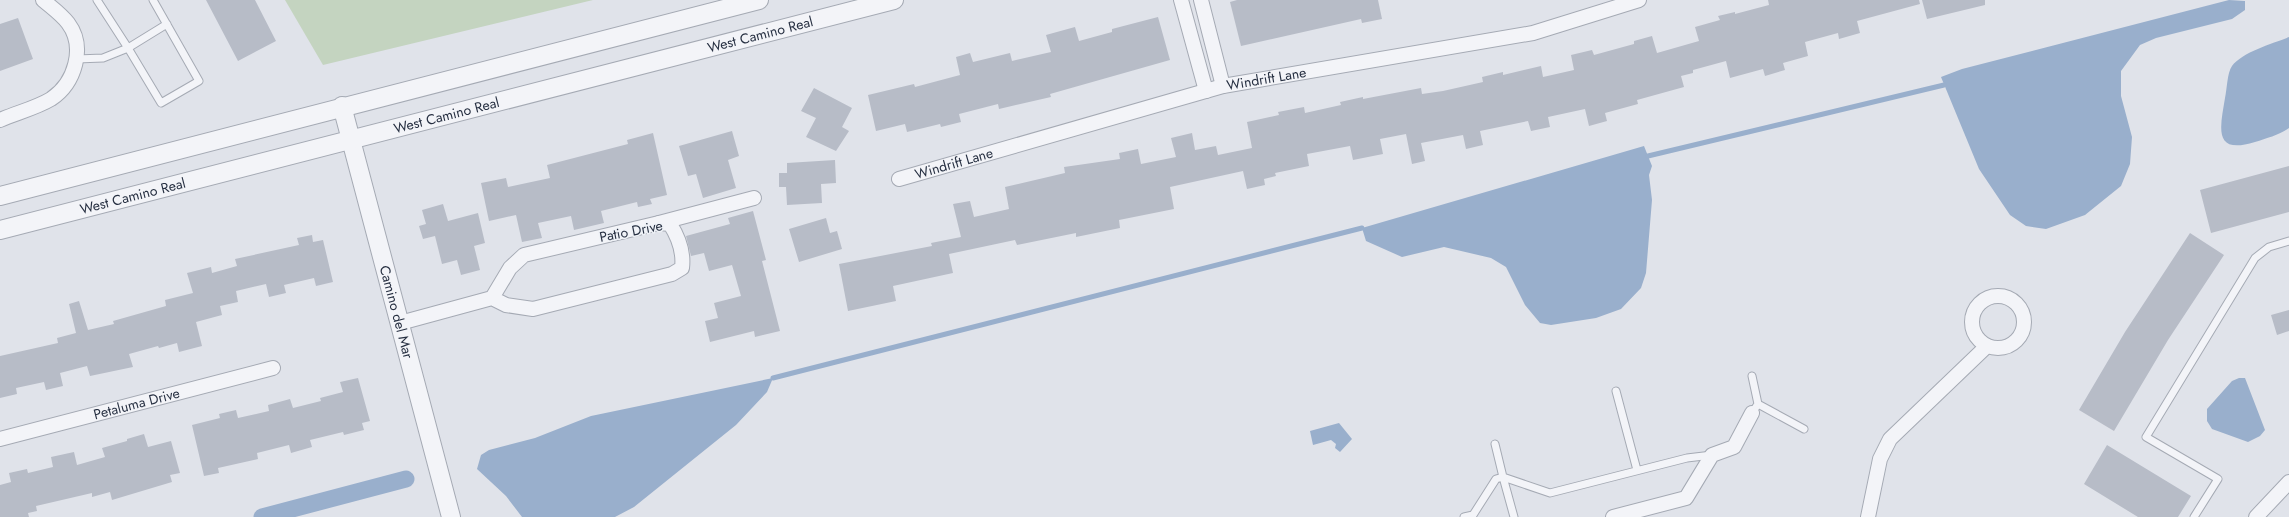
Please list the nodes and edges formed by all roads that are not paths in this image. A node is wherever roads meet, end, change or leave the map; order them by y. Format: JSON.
{"nodes":[{"id":1,"x":43,"y":0,"type":"edge"},
{"id":2,"x":97,"y":0,"type":"edge"},
{"id":3,"x":153,"y":0,"type":"edge"},
{"id":4,"x":758,"y":0,"type":"edge"},
{"id":5,"x":894,"y":0,"type":"edge"},
{"id":6,"x":1181,"y":0,"type":"edge"},
{"id":7,"x":1201,"y":0,"type":"edge"},
{"id":8,"x":1639,"y":0,"type":"edge"},
{"id":9,"x":167,"y":24,"type":"junction"},
{"id":10,"x":128,"y":48,"type":"junction"},
{"id":11,"x":77,"y":59,"type":"junction"},
{"id":12,"x":1223,"y":86,"type":"junction"},
{"id":13,"x":1206,"y":91,"type":"junction"},
{"id":14,"x":342,"y":106,"type":"junction"},
{"id":15,"x":0,"y":120,"type":"edge"},
{"id":16,"x":351,"y":139,"type":"junction"},
{"id":17,"x":899,"y":179,"type":"dead end"},
{"id":18,"x":0,"y":196,"type":"edge"},
{"id":19,"x":754,"y":198,"type":"dead end"},
{"id":20,"x":659,"y":223,"type":"junction"},
{"id":21,"x":0,"y":230,"type":"edge"},
{"id":22,"x":2289,"y":241,"type":"edge"},
{"id":23,"x":492,"y":298,"type":"junction"},
{"id":24,"x":400,"y":323,"type":"junction"},
{"id":25,"x":1987,"y":346,"type":"dead end"},
{"id":26,"x":273,"y":368,"type":"dead end"},
{"id":27,"x":1752,"y":376,"type":"dead end"},
{"id":28,"x":1616,"y":391,"type":"dead end"},
{"id":29,"x":1755,"y":408,"type":"junction"},
{"id":30,"x":1804,"y":429,"type":"dead end"},
{"id":31,"x":0,"y":439,"type":"edge"},
{"id":32,"x":1495,"y":444,"type":"dead end"},
{"id":33,"x":1712,"y":455,"type":"junction"},
{"id":34,"x":1636,"y":470,"type":"junction"},
{"id":35,"x":1503,"y":477,"type":"junction"},
{"id":36,"x":2289,"y":482,"type":"edge"},
{"id":37,"x":451,"y":517,"type":"edge"},
{"id":38,"x":1464,"y":517,"type":"edge"},
{"id":39,"x":1514,"y":517,"type":"edge"},
{"id":40,"x":1613,"y":517,"type":"edge"},
{"id":41,"x":1868,"y":517,"type":"edge"},
{"id":42,"x":2194,"y":517,"type":"edge"},
{"id":43,"x":2256,"y":517,"type":"edge"}],
"edges":[{"from":1,"to":11,"type":"street"},
{"from":2,"to":10,"type":"lane"},
{"from":3,"to":9,"type":"lane"},
{"from":4,"to":14,"type":"street"},
{"from":5,"to":16,"type":"street","name":"West Camino Real"},
{"from":6,"to":13,"type":"street"},
{"from":7,"to":12,"type":"street"},
{"from":8,"to":12,"type":"street","name":"Windrift Lane"},
{"from":9,"to":10,"type":"lane"},
{"from":9,"to":10,"type":"lane"},
{"from":10,"to":11,"type":"lane"},
{"from":11,"to":15,"type":"street"},
{"from":12,"to":13,"type":"street","name":"Windrift Lane"},
{"from":13,"to":17,"type":"street","name":"Windrift Lane"},
{"from":14,"to":16,"type":"street","name":"Camino del Mar"},
{"from":14,"to":18,"type":"street"},
{"from":16,"to":21,"type":"street","name":"West Camino Real"},
{"from":16,"to":24,"type":"street","name":"Camino del Mar"},
{"from":19,"to":20,"type":"street"},
{"from":20,"to":23,"type":"street","name":"Patio Drive"},
{"from":20,"to":23,"type":"street","name":"Patio Drive"},
{"from":22,"to":42,"type":"lane"},
{"from":23,"to":24,"type":"street"},
{"from":24,"to":37,"type":"street","name":"Camino del Mar"},
{"from":25,"to":41,"type":"street"},
{"from":26,"to":31,"type":"street","name":"Petaluma Drive"},
{"from":27,"to":29,"type":"lane"},
{"from":28,"to":34,"type":"lane"},
{"from":29,"to":30,"type":"lane"},
{"from":29,"to":33,"type":"street"},
{"from":32,"to":35,"type":"lane"},
{"from":33,"to":34,"type":"lane"},
{"from":33,"to":40,"type":"street"},
{"from":34,"to":35,"type":"lane"},
{"from":35,"to":38,"type":"lane"},
{"from":35,"to":39,"type":"lane"},
{"from":36,"to":43,"type":"street"}]}
